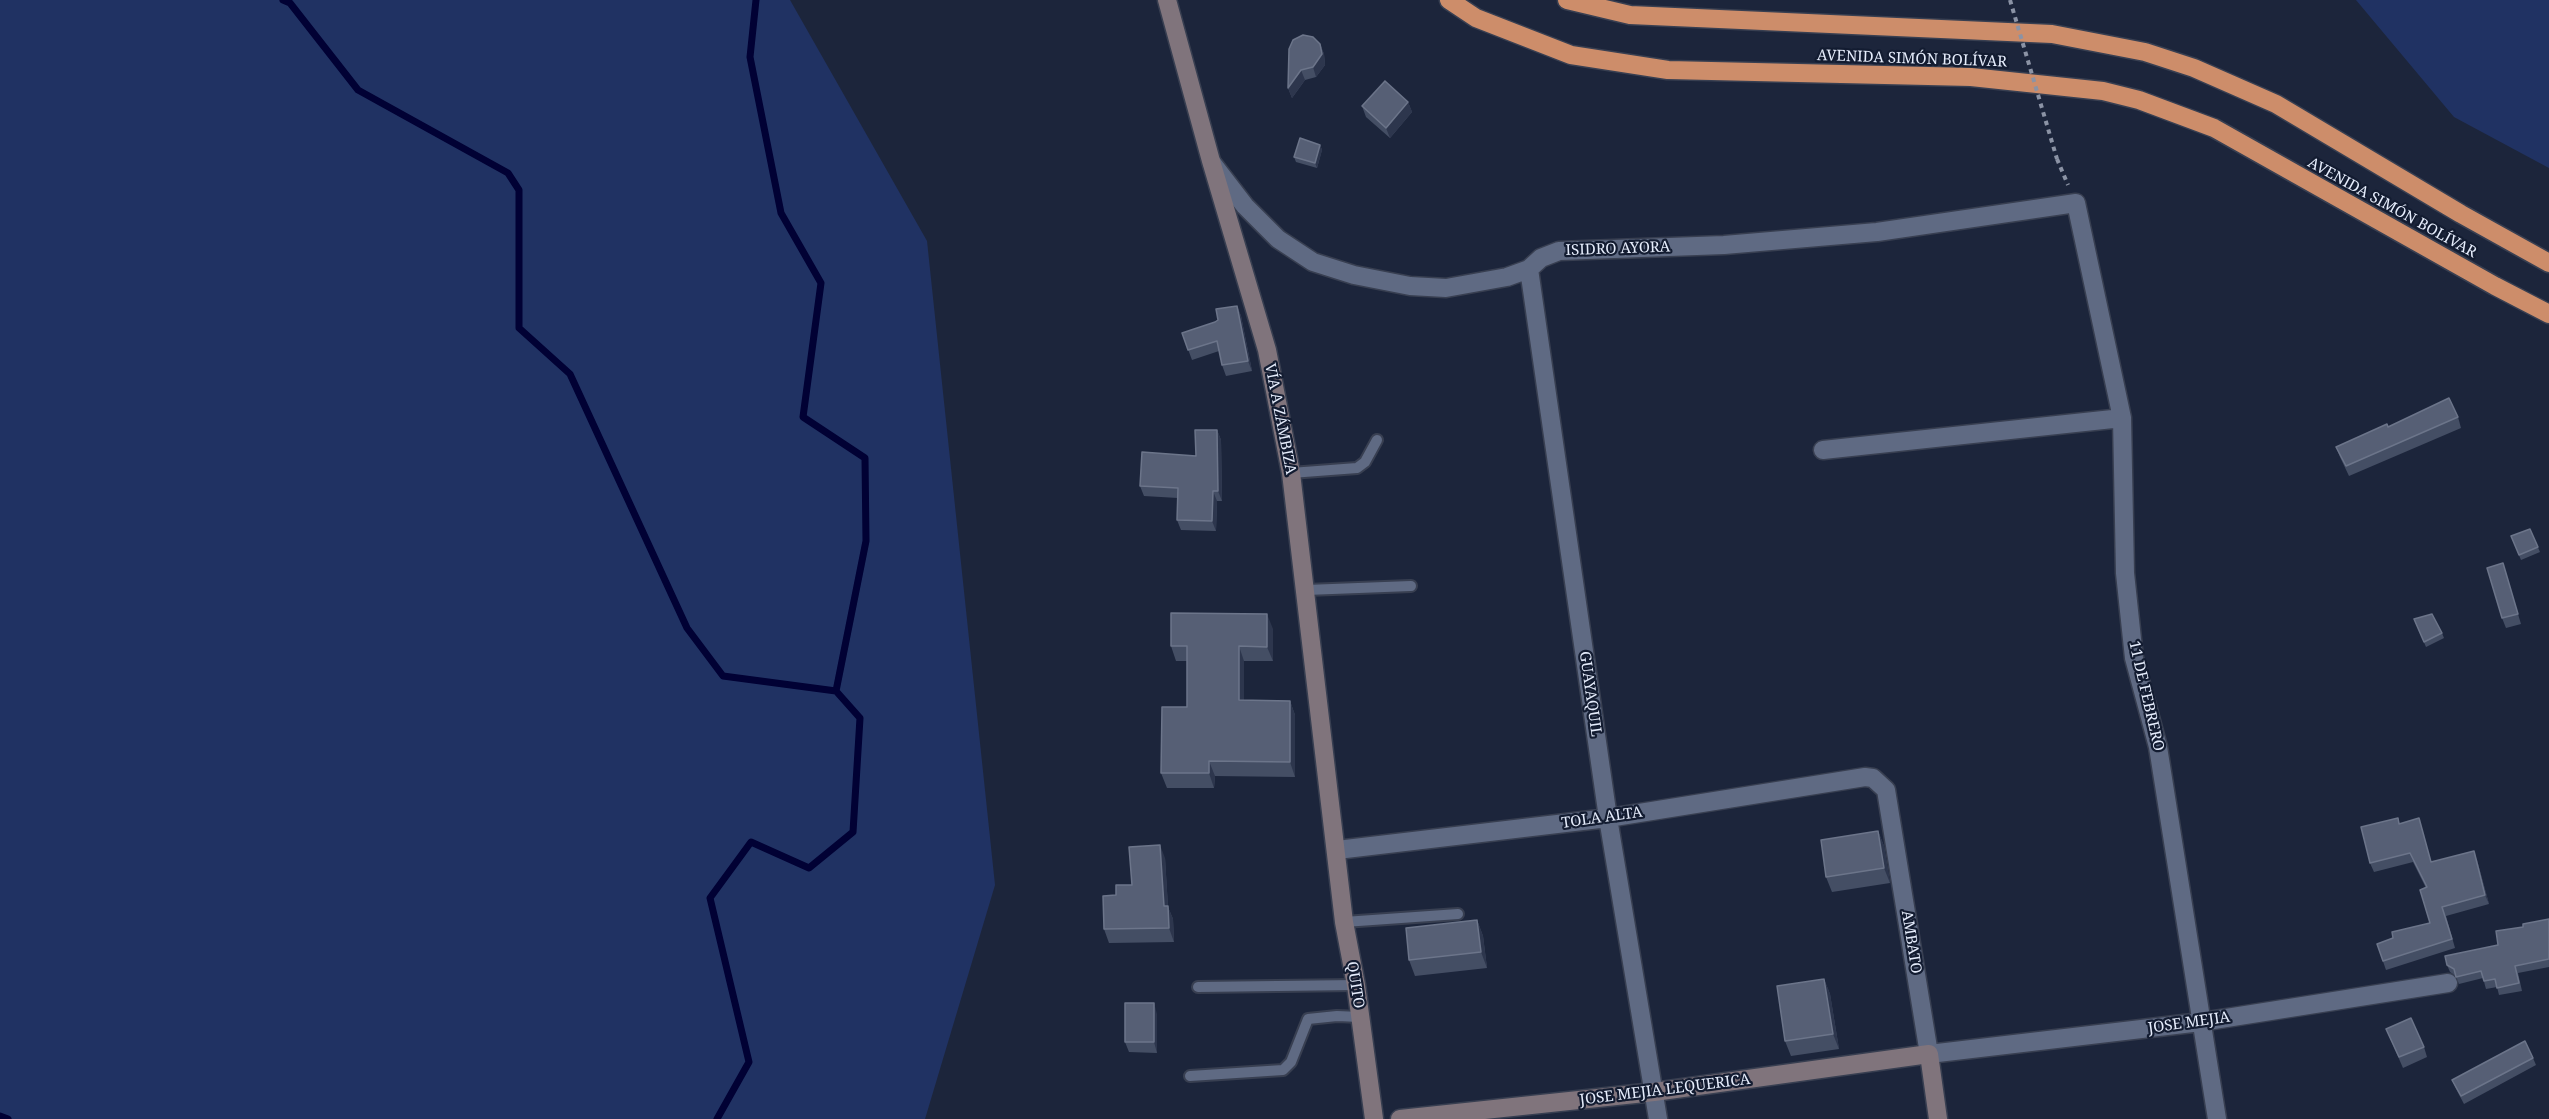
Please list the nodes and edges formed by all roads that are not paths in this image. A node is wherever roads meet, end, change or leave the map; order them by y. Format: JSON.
{"nodes":[{"id":1,"x":1167,"y":0,"type":"edge"},
{"id":2,"x":1449,"y":0,"type":"edge"},
{"id":3,"x":1567,"y":0,"type":"edge"},
{"id":4,"x":1211,"y":161,"type":"junction"},
{"id":5,"x":2076,"y":203,"type":"joint"},
{"id":6,"x":2549,"y":263,"type":"edge"},
{"id":7,"x":1529,"y":268,"type":"junction"},
{"id":8,"x":2549,"y":314,"type":"edge"},
{"id":9,"x":2122,"y":418,"type":"junction"},
{"id":10,"x":1377,"y":440,"type":"dead end"},
{"id":11,"x":1823,"y":450,"type":"dead end"},
{"id":12,"x":1291,"y":473,"type":"junction"},
{"id":13,"x":1411,"y":586,"type":"dead end"},
{"id":14,"x":1306,"y":590,"type":"junction"},
{"id":15,"x":1865,"y":777,"type":"joint"},
{"id":16,"x":1608,"y":818,"type":"junction"},
{"id":17,"x":1337,"y":850,"type":"junction"},
{"id":18,"x":1458,"y":914,"type":"dead end"},
{"id":19,"x":1344,"y":922,"type":"junction"},
{"id":20,"x":2448,"y":983,"type":"dead end"},
{"id":21,"x":1356,"y":985,"type":"junction"},
{"id":22,"x":1198,"y":987,"type":"dead end"},
{"id":23,"x":1360,"y":1017,"type":"junction"},
{"id":24,"x":2202,"y":1022,"type":"junction"},
{"id":25,"x":1929,"y":1054,"type":"junction"},
{"id":26,"x":1190,"y":1076,"type":"dead end"},
{"id":27,"x":1654,"y":1092,"type":"junction"},
{"id":28,"x":1374,"y":1119,"type":"edge"},
{"id":29,"x":1400,"y":1119,"type":"edge"},
{"id":30,"x":1658,"y":1119,"type":"edge"},
{"id":31,"x":1938,"y":1119,"type":"edge"},
{"id":32,"x":2217,"y":1119,"type":"edge"}],
"edges":[{"from":1,"to":4,"type":"street","name":"VÍA A ZÁMBIZA"},
{"from":2,"to":8,"type":"highway","name":"AVENIDA SIMÓN BOLÍVAR"},
{"from":3,"to":6,"type":"highway","name":"AVENIDA SIMÓN BOLÍVAR"},
{"from":4,"to":7,"type":"street","name":"ISIDRO AYORA"},
{"from":4,"to":12,"type":"street","name":"VÍA A ZÁMBIZA"},
{"from":5,"to":7,"type":"street","name":"ISIDRO AYORA"},
{"from":5,"to":9,"type":"street","name":"11 DE FEBRERO"},
{"from":7,"to":16,"type":"street","name":"GUAYAQUIL"},
{"from":9,"to":11,"type":"street"},
{"from":9,"to":24,"type":"street","name":"11 DE FEBRERO"},
{"from":10,"to":12,"type":"lane"},
{"from":12,"to":14,"type":"street","name":"VÍA A ZÁMBIZA"},
{"from":13,"to":14,"type":"lane"},
{"from":14,"to":17,"type":"street","name":"VÍA A ZÁMBIZA"},
{"from":15,"to":16,"type":"street","name":"TOLA ALTA"},
{"from":15,"to":25,"type":"street","name":"AMBATO"},
{"from":16,"to":17,"type":"street","name":"TOLA ALTA"},
{"from":16,"to":27,"type":"street","name":"GUAYAQUIL"},
{"from":17,"to":19,"type":"street","name":"QUITO"},
{"from":18,"to":19,"type":"lane"},
{"from":19,"to":21,"type":"street","name":"QUITO"},
{"from":20,"to":24,"type":"street","name":"JOSE MEJIA"},
{"from":21,"to":22,"type":"lane"},
{"from":21,"to":23,"type":"street","name":"QUITO"},
{"from":23,"to":26,"type":"lane"},
{"from":23,"to":28,"type":"street","name":"QUITO"},
{"from":24,"to":25,"type":"street","name":"JOSE MEJIA"},
{"from":24,"to":32,"type":"street","name":"11 DE FEBRERO"},
{"from":25,"to":27,"type":"street","name":"JOSE MEJIA LEQUERICA"},
{"from":25,"to":31,"type":"street","name":"AMBATO"},
{"from":27,"to":29,"type":"street","name":"JOSE MEJIA LEQUERICA"},
{"from":27,"to":30,"type":"street","name":"GUAYAQUIL"}]}
